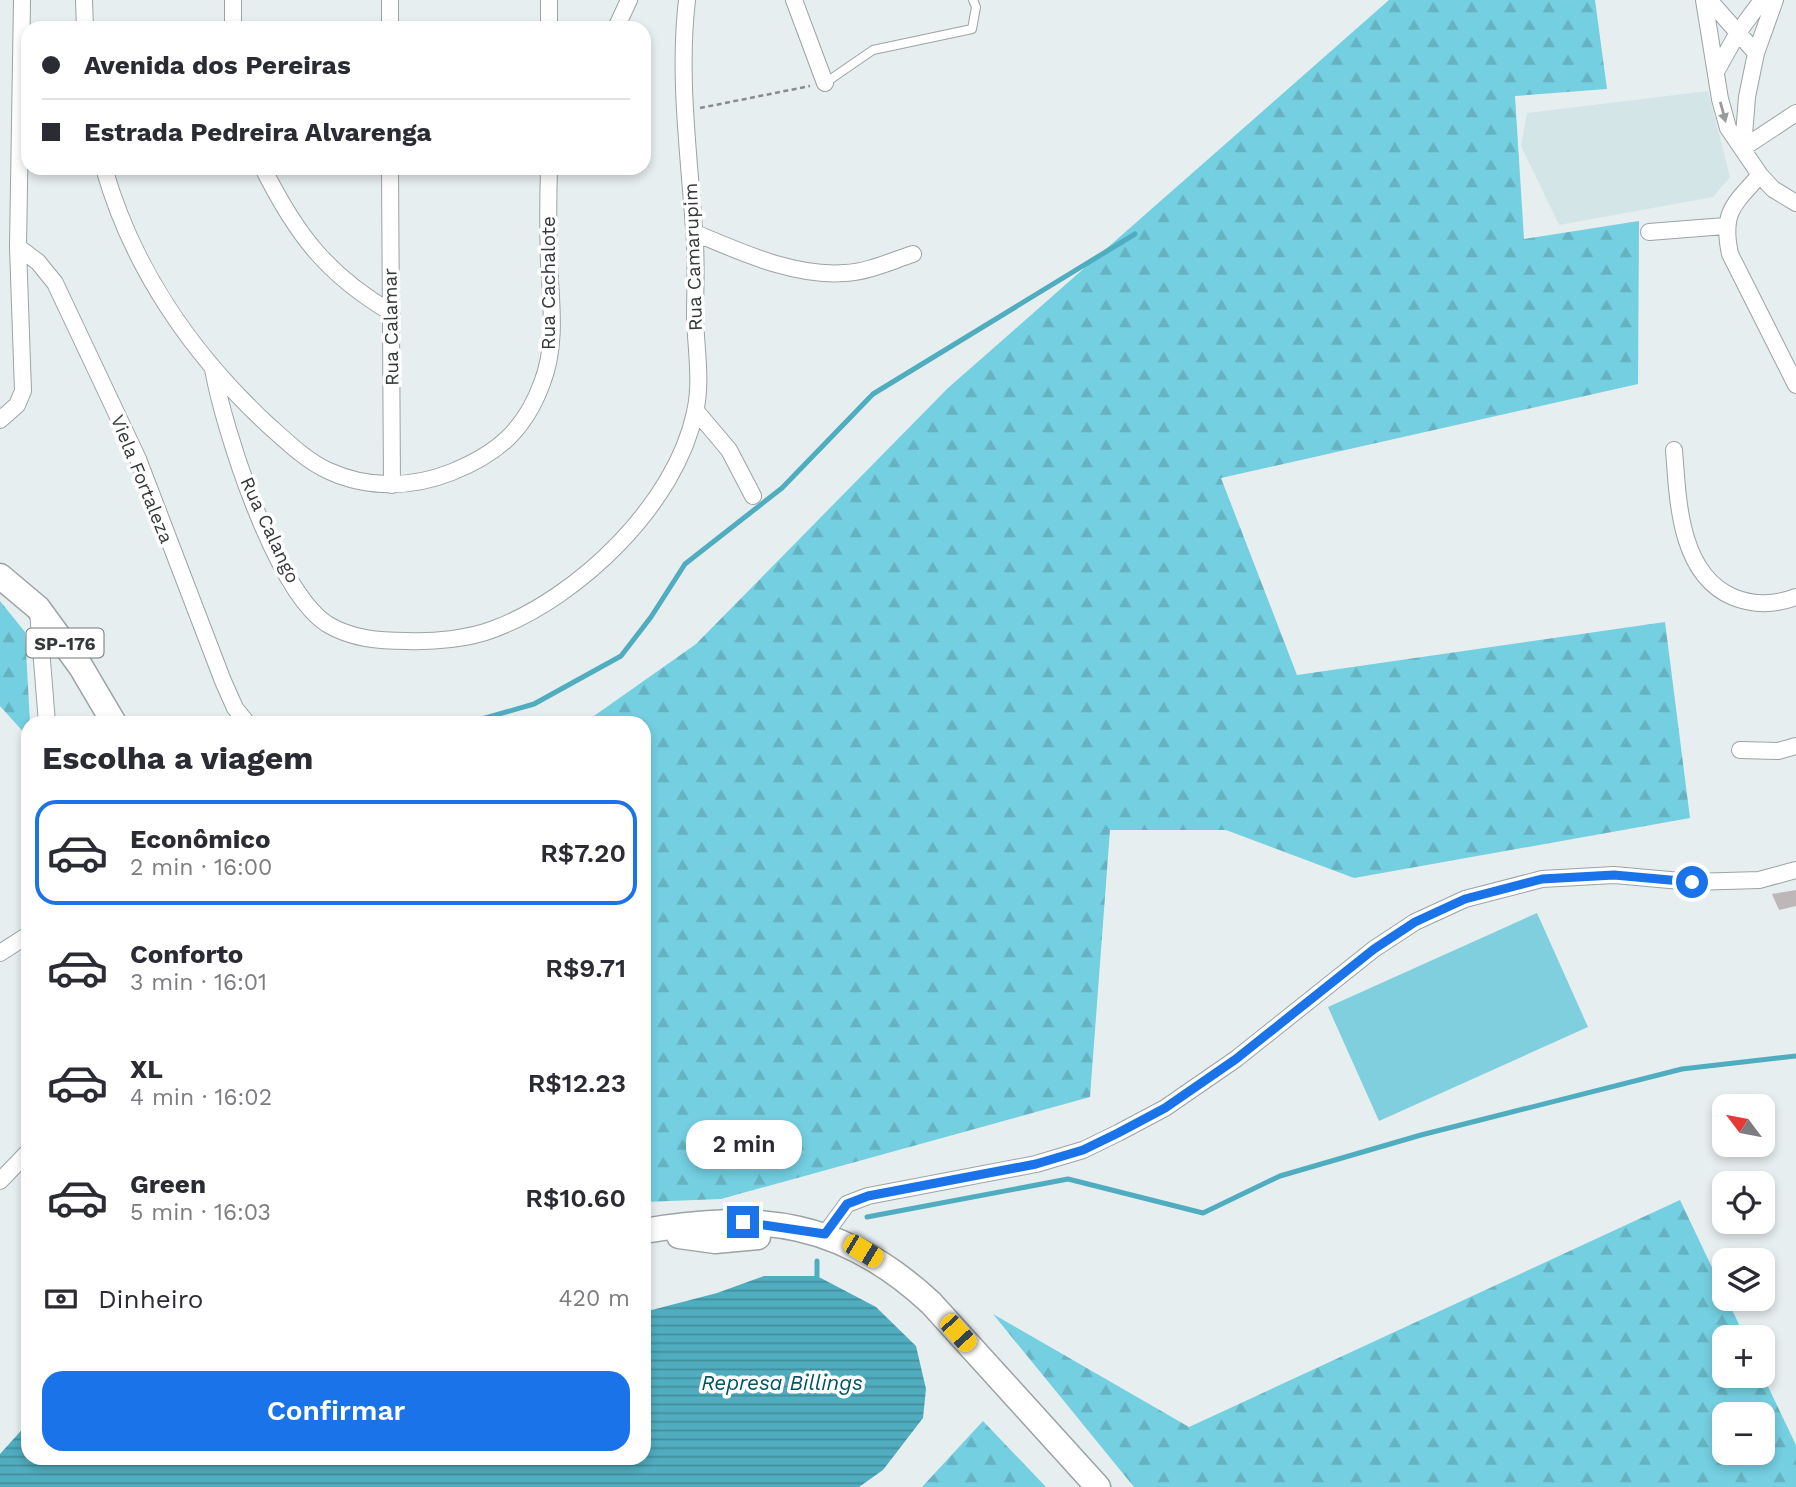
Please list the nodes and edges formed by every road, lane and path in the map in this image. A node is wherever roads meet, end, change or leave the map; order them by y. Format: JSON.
{"nodes":[{"id":1,"x":22,"y":0,"type":"edge"},
{"id":2,"x":85,"y":0,"type":"edge"},
{"id":3,"x":233,"y":0,"type":"edge"},
{"id":4,"x":390,"y":0,"type":"edge"},
{"id":5,"x":549,"y":0,"type":"edge"},
{"id":6,"x":629,"y":0,"type":"edge"},
{"id":7,"x":687,"y":0,"type":"edge"},
{"id":8,"x":794,"y":0,"type":"edge"},
{"id":9,"x":973,"y":0,"type":"edge"},
{"id":10,"x":1706,"y":0,"type":"edge"},
{"id":11,"x":1762,"y":0,"type":"edge"},
{"id":12,"x":1775,"y":0,"type":"edge"},
{"id":13,"x":22,"y":21,"type":"edge"},
{"id":14,"x":85,"y":21,"type":"edge"},
{"id":15,"x":233,"y":21,"type":"edge"},
{"id":16,"x":390,"y":21,"type":"edge"},
{"id":17,"x":549,"y":21,"type":"edge"},
{"id":18,"x":619,"y":21,"type":"edge"},
{"id":19,"x":1737,"y":34,"type":"junction"},
{"id":20,"x":1756,"y":53,"type":"junction"},
{"id":21,"x":1717,"y":70,"type":"junction"},
{"id":22,"x":21,"y":82,"type":"edge"},
{"id":23,"x":825,"y":83,"type":"junction"},
{"id":24,"x":687,"y":111,"type":"junction"},
{"id":25,"x":1796,"y":113,"type":"edge"},
{"id":26,"x":1743,"y":148,"type":"junction"},
{"id":27,"x":107,"y":175,"type":"edge"},
{"id":28,"x":266,"y":175,"type":"edge"},
{"id":29,"x":390,"y":175,"type":"edge"},
{"id":30,"x":549,"y":175,"type":"edge"},
{"id":31,"x":1760,"y":175,"type":"junction"},
{"id":32,"x":1796,"y":203,"type":"edge"},
{"id":33,"x":1725,"y":226,"type":"junction"},
{"id":34,"x":1649,"y":232,"type":"dead end"},
{"id":35,"x":695,"y":233,"type":"junction"},
{"id":36,"x":19,"y":247,"type":"junction"},
{"id":37,"x":913,"y":254,"type":"dead end"},
{"id":38,"x":392,"y":313,"type":"junction"},
{"id":39,"x":213,"y":369,"type":"junction"},
{"id":40,"x":1796,"y":385,"type":"edge"},
{"id":41,"x":696,"y":411,"type":"junction"},
{"id":42,"x":0,"y":420,"type":"edge"},
{"id":43,"x":1674,"y":450,"type":"dead end"},
{"id":44,"x":392,"y":485,"type":"junction"},
{"id":45,"x":753,"y":496,"type":"dead end"},
{"id":46,"x":0,"y":576,"type":"edge"},
{"id":47,"x":1796,"y":597,"type":"edge"},
{"id":48,"x":38,"y":608,"type":"junction"},
{"id":49,"x":46,"y":716,"type":"edge"},
{"id":50,"x":110,"y":716,"type":"edge"},
{"id":51,"x":241,"y":716,"type":"edge"},
{"id":52,"x":1796,"y":746,"type":"edge"},
{"id":53,"x":1740,"y":750,"type":"dead end"},
{"id":54,"x":1796,"y":870,"type":"edge"},
{"id":55,"x":21,"y":940,"type":"edge"},
{"id":56,"x":0,"y":953,"type":"edge"},
{"id":57,"x":21,"y":1159,"type":"edge"},
{"id":58,"x":0,"y":1181,"type":"edge"},
{"id":59,"x":651,"y":1232,"type":"edge"},
{"id":60,"x":820,"y":1233,"type":"junction"},
{"id":61,"x":1098,"y":1487,"type":"edge"}],
"edges":[{"from":1,"to":13,"type":"street"},
{"from":2,"to":14,"type":"street"},
{"from":3,"to":15,"type":"street"},
{"from":4,"to":16,"type":"street"},
{"from":5,"to":17,"type":"street"},
{"from":6,"to":18,"type":"street"},
{"from":7,"to":24,"type":"street","name":"Rua Camarupim"},
{"from":8,"to":23,"type":"street"},
{"from":9,"to":23,"type":"lane"},
{"from":10,"to":19,"type":"street"},
{"from":10,"to":21,"type":"street"},
{"from":11,"to":19,"type":"street"},
{"from":12,"to":20,"type":"street"},
{"from":19,"to":20,"type":"street"},
{"from":19,"to":21,"type":"street"},
{"from":20,"to":26,"type":"street"},
{"from":21,"to":26,"type":"street","one_way":true},
{"from":22,"to":36,"type":"street"},
{"from":23,"to":24,"type":"path"},
{"from":24,"to":35,"type":"street","name":"Rua Camarupim"},
{"from":25,"to":26,"type":"street"},
{"from":26,"to":31,"type":"street"},
{"from":27,"to":39,"type":"street","name":"Rua Cachalote"},
{"from":28,"to":38,"type":"street"},
{"from":29,"to":38,"type":"street","name":"Rua Calamar"},
{"from":30,"to":44,"type":"street","name":"Rua Cachalote"},
{"from":31,"to":32,"type":"street"},
{"from":31,"to":33,"type":"street"},
{"from":33,"to":34,"type":"street"},
{"from":33,"to":40,"type":"street"},
{"from":35,"to":37,"type":"street"},
{"from":35,"to":41,"type":"street","name":"Rua Camarupim"},
{"from":36,"to":42,"type":"street"},
{"from":36,"to":51,"type":"street","name":"Viela Fortaleza"},
{"from":38,"to":44,"type":"street","name":"Rua Calamar"},
{"from":39,"to":41,"type":"street","name":"Rua Calango"},
{"from":39,"to":44,"type":"street","name":"Rua Cachalote"},
{"from":41,"to":45,"type":"street"},
{"from":43,"to":47,"type":"street"},
{"from":46,"to":48,"type":"main road","number":"SP-176"},
{"from":48,"to":49,"type":"street"},
{"from":48,"to":50,"type":"main road","number":"SP-176"},
{"from":52,"to":53,"type":"street"},
{"from":54,"to":60,"type":"street"},
{"from":55,"to":56,"type":"street"},
{"from":57,"to":58,"type":"street"},
{"from":59,"to":60,"type":"main road"},
{"from":60,"to":61,"type":"main road"}]}
